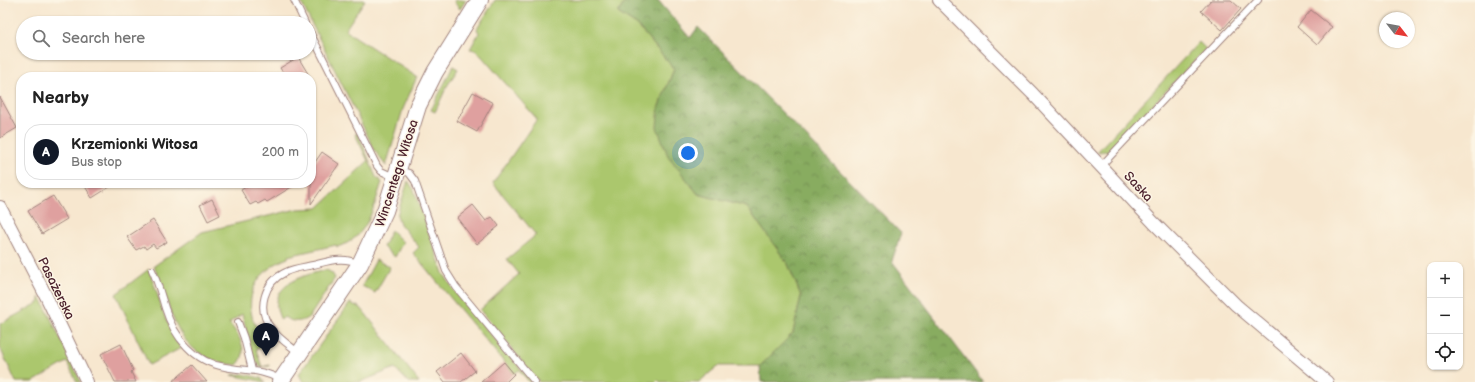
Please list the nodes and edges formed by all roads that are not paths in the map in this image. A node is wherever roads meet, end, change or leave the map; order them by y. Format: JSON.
{"nodes":[{"id":1,"x":294,"y":0,"type":"edge"},
{"id":2,"x":480,"y":0,"type":"edge"},
{"id":3,"x":939,"y":0,"type":"edge"},
{"id":4,"x":1258,"y":0,"type":"edge"},
{"id":5,"x":302,"y":16,"type":"edge"},
{"id":6,"x":316,"y":44,"type":"edge"},
{"id":7,"x":1101,"y":166,"type":"junction"},
{"id":8,"x":397,"y":174,"type":"junction"},
{"id":9,"x":0,"y":207,"type":"edge"},
{"id":10,"x":360,"y":264,"type":"junction"},
{"id":11,"x":152,"y":270,"type":"dead end"},
{"id":12,"x":238,"y":322,"type":"dead end"},
{"id":13,"x":299,"y":353,"type":"junction"},
{"id":14,"x":252,"y":370,"type":"junction"},
{"id":15,"x":280,"y":381,"type":"edge"},
{"id":16,"x":87,"y":382,"type":"edge"},
{"id":17,"x":535,"y":382,"type":"edge"},
{"id":18,"x":1327,"y":382,"type":"edge"}],
"edges":[{"from":1,"to":5,"type":"lane"},
{"from":2,"to":8,"type":"street","name":"Wincentego Witosa"},
{"from":3,"to":7,"type":"street","name":"Saska"},
{"from":4,"to":7,"type":"lane"},
{"from":6,"to":8,"type":"lane"},
{"from":7,"to":18,"type":"street","name":"Saska"},
{"from":8,"to":10,"type":"street","name":"Wincentego Witosa"},
{"from":8,"to":17,"type":"lane"},
{"from":9,"to":16,"type":"street","name":"Pasażerska"},
{"from":10,"to":13,"type":"street","name":"Wincentego Witosa"},
{"from":10,"to":13,"type":"lane"},
{"from":11,"to":14,"type":"lane"},
{"from":12,"to":14,"type":"lane"},
{"from":13,"to":15,"type":"street","name":"Wincentego Witosa"},
{"from":14,"to":15,"type":"lane"}]}
